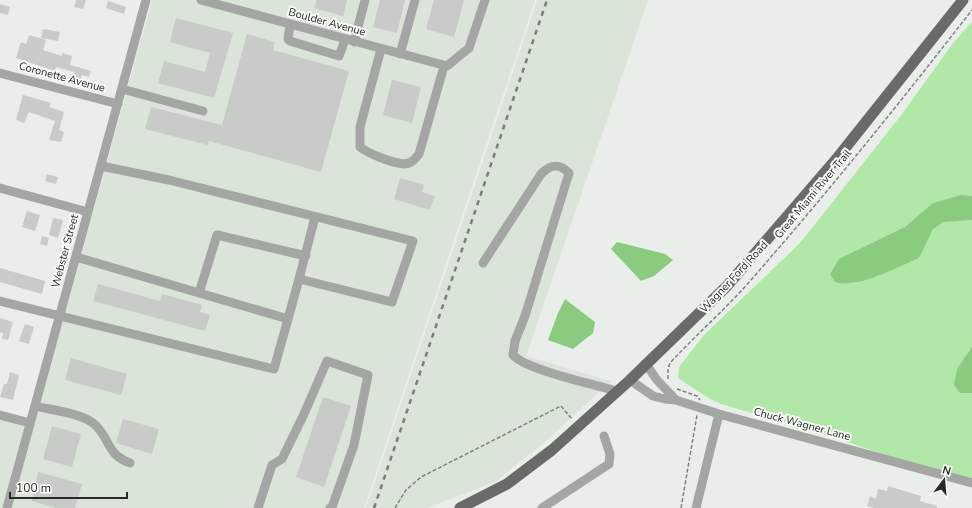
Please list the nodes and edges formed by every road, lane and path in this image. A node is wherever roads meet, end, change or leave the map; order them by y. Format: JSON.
{"nodes":[{"id":1,"x":146,"y":0,"type":"edge"},
{"id":2,"x":201,"y":0,"type":"edge"},
{"id":3,"x":238,"y":0,"type":"edge"},
{"id":4,"x":365,"y":0,"type":"edge"},
{"id":5,"x":415,"y":0,"type":"edge"},
{"id":6,"x":485,"y":0,"type":"edge"},
{"id":7,"x":963,"y":0,"type":"edge"},
{"id":8,"x":235,"y":9,"type":"junction"},
{"id":9,"x":972,"y":10,"type":"edge"},
{"id":10,"x":290,"y":25,"type":"junction"},
{"id":11,"x":345,"y":40,"type":"junction"},
{"id":12,"x":354,"y":42,"type":"junction"},
{"id":13,"x":381,"y":49,"type":"junction"},
{"id":14,"x":400,"y":54,"type":"junction"},
{"id":15,"x":445,"y":66,"type":"junction"},
{"id":16,"x":0,"y":73,"type":"edge"},
{"id":17,"x":122,"y":88,"type":"junction"},
{"id":18,"x":118,"y":104,"type":"junction"},
{"id":19,"x":204,"y":111,"type":"dead end"},
{"id":20,"x":101,"y":166,"type":"junction"},
{"id":21,"x":0,"y":188,"type":"edge"},
{"id":22,"x":88,"y":212,"type":"junction"},
{"id":23,"x":315,"y":217,"type":"junction"},
{"id":24,"x":306,"y":256,"type":"junction"},
{"id":25,"x":76,"y":257,"type":"junction"},
{"id":26,"x":483,"y":263,"type":"dead end"},
{"id":27,"x":299,"y":279,"type":"junction"},
{"id":28,"x":199,"y":293,"type":"junction"},
{"id":29,"x":0,"y":301,"type":"edge"},
{"id":30,"x":59,"y":317,"type":"junction"},
{"id":31,"x":288,"y":319,"type":"junction"},
{"id":32,"x":646,"y":364,"type":"junction"},
{"id":33,"x":630,"y":380,"type":"junction"},
{"id":34,"x":669,"y":382,"type":"dead end"},
{"id":35,"x":673,"y":386,"type":"dead end"},
{"id":36,"x":616,"y":391,"type":"junction"},
{"id":37,"x":676,"y":400,"type":"junction"},
{"id":38,"x":36,"y":406,"type":"junction"},
{"id":39,"x":698,"y":408,"type":"junction"},
{"id":40,"x":719,"y":414,"type":"junction"},
{"id":41,"x":0,"y":415,"type":"edge"},
{"id":42,"x":30,"y":424,"type":"junction"},
{"id":43,"x":578,"y":426,"type":"junction"},
{"id":44,"x":604,"y":436,"type":"dead end"},
{"id":45,"x":130,"y":463,"type":"dead end"},
{"id":46,"x":972,"y":483,"type":"edge"},
{"id":47,"x":7,"y":508,"type":"edge"},
{"id":48,"x":258,"y":508,"type":"edge"},
{"id":49,"x":330,"y":508,"type":"edge"},
{"id":50,"x":395,"y":508,"type":"edge"},
{"id":51,"x":460,"y":508,"type":"edge"},
{"id":52,"x":542,"y":508,"type":"edge"},
{"id":53,"x":681,"y":508,"type":"edge"},
{"id":54,"x":696,"y":508,"type":"edge"}],
"edges":[{"from":1,"to":17,"type":"street","name":"Webster Street"},
{"from":2,"to":8,"type":"street","name":"Boulder Avenue"},
{"from":3,"to":8,"type":"street"},
{"from":4,"to":12,"type":"street"},
{"from":5,"to":14,"type":"street"},
{"from":6,"to":15,"type":"street"},
{"from":7,"to":32,"type":"main road","name":"Wagner Ford Road"},
{"from":8,"to":10,"type":"street","name":"Boulder Avenue"},
{"from":9,"to":34,"type":"path","name":"Great Miami River Trail"},
{"from":10,"to":11,"type":"street","name":"Boulder Avenue"},
{"from":10,"to":11,"type":"street"},
{"from":11,"to":12,"type":"street","name":"Boulder Avenue"},
{"from":12,"to":13,"type":"street","name":"Boulder Avenue"},
{"from":13,"to":14,"type":"street","name":"Boulder Avenue"},
{"from":13,"to":15,"type":"street"},
{"from":14,"to":15,"type":"street","name":"Boulder Avenue"},
{"from":16,"to":18,"type":"street","name":"Coronette Avenue"},
{"from":17,"to":18,"type":"street","name":"Webster Street"},
{"from":17,"to":19,"type":"street"},
{"from":18,"to":20,"type":"street","name":"Webster Street"},
{"from":20,"to":22,"type":"street","name":"Webster Street"},
{"from":20,"to":23,"type":"street"},
{"from":21,"to":22,"type":"street"},
{"from":22,"to":25,"type":"street","name":"Webster Street"},
{"from":23,"to":24,"type":"street"},
{"from":23,"to":27,"type":"street"},
{"from":24,"to":27,"type":"street"},
{"from":24,"to":28,"type":"street"},
{"from":25,"to":28,"type":"street"},
{"from":25,"to":30,"type":"street","name":"Webster Street"},
{"from":26,"to":36,"type":"street"},
{"from":27,"to":31,"type":"street"},
{"from":28,"to":31,"type":"street"},
{"from":29,"to":30,"type":"street"},
{"from":30,"to":31,"type":"street"},
{"from":30,"to":38,"type":"street","name":"Webster Street"},
{"from":32,"to":33,"type":"main road","name":"Wagner Ford Road"},
{"from":32,"to":37,"type":"street"},
{"from":33,"to":36,"type":"main road","name":"Wagner Ford Road"},
{"from":33,"to":37,"type":"street","name":"Chuck Wagner Lane"},
{"from":35,"to":39,"type":"path"},
{"from":36,"to":43,"type":"main road","name":"Wagner Ford Road"},
{"from":37,"to":39,"type":"street","name":"Chuck Wagner Lane"},
{"from":38,"to":42,"type":"street","name":"Webster Street"},
{"from":38,"to":45,"type":"street"},
{"from":39,"to":40,"type":"street","name":"Chuck Wagner Lane"},
{"from":39,"to":53,"type":"path"},
{"from":40,"to":46,"type":"street","name":"Chuck Wagner Lane"},
{"from":40,"to":54,"type":"street"},
{"from":41,"to":42,"type":"street"},
{"from":42,"to":47,"type":"street","name":"Webster Street"},
{"from":43,"to":50,"type":"path"},
{"from":43,"to":51,"type":"main road","name":"Wagner Ford Road"},
{"from":44,"to":52,"type":"street"},
{"from":48,"to":49,"type":"street"}]}
